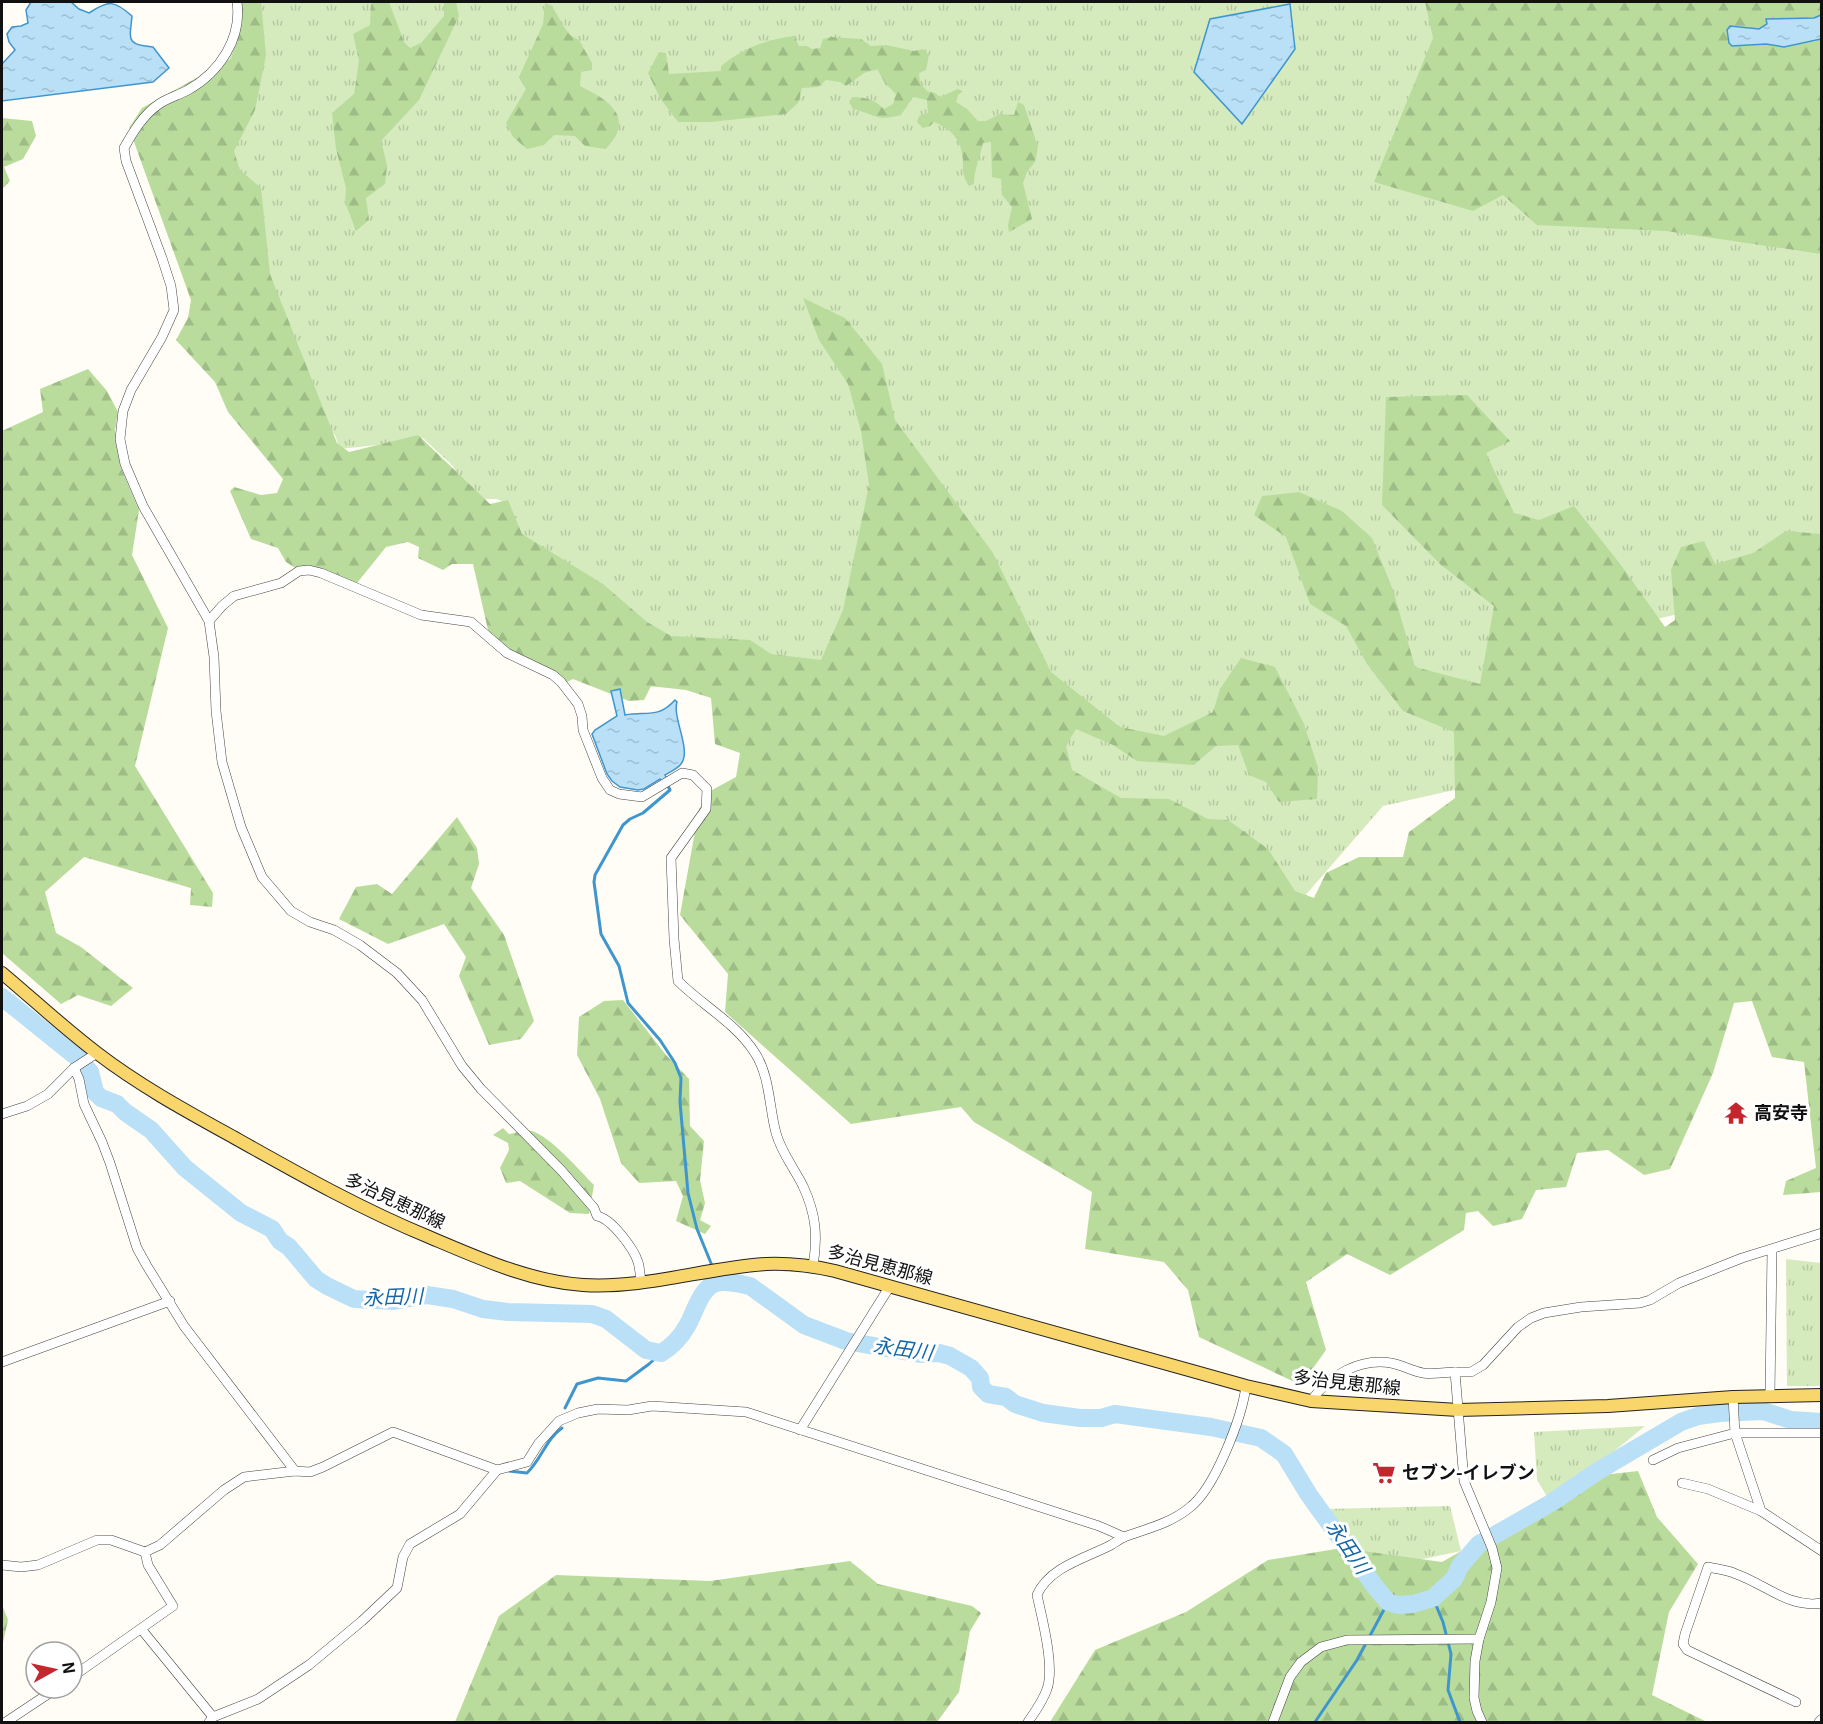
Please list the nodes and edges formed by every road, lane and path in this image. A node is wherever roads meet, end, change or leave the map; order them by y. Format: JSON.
{"nodes":[{"id":1,"x":237,"y":2,"type":"edge"},
{"id":2,"x":208,"y":621,"type":"junction"},
{"id":3,"x":2,"y":973,"type":"edge"},
{"id":4,"x":97,"y":1053,"type":"junction"},
{"id":5,"x":74,"y":1068,"type":"junction"},
{"id":6,"x":2,"y":1114,"type":"edge"},
{"id":7,"x":1821,"y":1233,"type":"edge"},
{"id":8,"x":1772,"y":1250,"type":"junction"},
{"id":9,"x":813,"y":1266,"type":"junction"},
{"id":10,"x":641,"y":1282,"type":"junction"},
{"id":11,"x":890,"y":1286,"type":"junction"},
{"id":12,"x":170,"y":1301,"type":"junction"},
{"id":13,"x":2,"y":1362,"type":"edge"},
{"id":14,"x":1455,"y":1372,"type":"junction"},
{"id":15,"x":1246,"y":1386,"type":"junction"},
{"id":16,"x":1770,"y":1395,"type":"junction"},
{"id":17,"x":1821,"y":1395,"type":"edge"},
{"id":18,"x":1733,"y":1400,"type":"junction"},
{"id":19,"x":1311,"y":1401,"type":"junction"},
{"id":20,"x":1458,"y":1410,"type":"junction"},
{"id":21,"x":800,"y":1430,"type":"junction"},
{"id":22,"x":1735,"y":1430,"type":"junction"},
{"id":23,"x":1821,"y":1433,"type":"edge"},
{"id":24,"x":1653,"y":1460,"type":"dead end"},
{"id":25,"x":497,"y":1470,"type":"junction"},
{"id":26,"x":295,"y":1471,"type":"junction"},
{"id":27,"x":1682,"y":1483,"type":"dead end"},
{"id":28,"x":1761,"y":1511,"type":"junction"},
{"id":29,"x":1125,"y":1537,"type":"junction"},
{"id":30,"x":1821,"y":1551,"type":"edge"},
{"id":31,"x":145,"y":1552,"type":"junction"},
{"id":32,"x":2,"y":1565,"type":"edge"},
{"id":33,"x":1821,"y":1603,"type":"edge"},
{"id":34,"x":142,"y":1630,"type":"junction"},
{"id":35,"x":1479,"y":1639,"type":"junction"},
{"id":36,"x":84,"y":1669,"type":"edge"},
{"id":37,"x":39,"y":1700,"type":"edge"},
{"id":38,"x":1796,"y":1702,"type":"dead end"},
{"id":39,"x":211,"y":1720,"type":"edge"},
{"id":40,"x":6,"y":1722,"type":"edge"},
{"id":41,"x":1028,"y":1722,"type":"edge"},
{"id":42,"x":1273,"y":1722,"type":"edge"},
{"id":43,"x":1482,"y":1722,"type":"edge"}],
"edges":[{"from":1,"to":2,"type":"street"},
{"from":2,"to":9,"type":"street"},
{"from":2,"to":10,"type":"street"},
{"from":3,"to":4,"type":"main road","name":"多治見恵那線"},
{"from":4,"to":5,"type":"street"},
{"from":4,"to":10,"type":"main road","name":"多治見恵那線"},
{"from":5,"to":6,"type":"street"},
{"from":5,"to":12,"type":"street"},
{"from":7,"to":8,"type":"street"},
{"from":8,"to":14,"type":"street"},
{"from":8,"to":16,"type":"street"},
{"from":9,"to":10,"type":"main road","name":"多治見恵那線"},
{"from":9,"to":11,"type":"main road","name":"多治見恵那線"},
{"from":11,"to":15,"type":"main road","name":"多治見恵那線"},
{"from":11,"to":21,"type":"street"},
{"from":12,"to":13,"type":"street"},
{"from":12,"to":26,"type":"street"},
{"from":14,"to":19,"type":"street"},
{"from":14,"to":20,"type":"street"},
{"from":15,"to":19,"type":"main road","name":"多治見恵那線"},
{"from":15,"to":29,"type":"street"},
{"from":16,"to":17,"type":"main road","name":"多治見恵那線"},
{"from":16,"to":18,"type":"main road","name":"多治見恵那線"},
{"from":18,"to":20,"type":"main road","name":"多治見恵那線"},
{"from":18,"to":22,"type":"street"},
{"from":19,"to":20,"type":"main road","name":"多治見恵那線"},
{"from":20,"to":35,"type":"street"},
{"from":21,"to":25,"type":"street"},
{"from":21,"to":29,"type":"street"},
{"from":22,"to":23,"type":"street"},
{"from":22,"to":24,"type":"street"},
{"from":22,"to":28,"type":"street"},
{"from":25,"to":26,"type":"street"},
{"from":25,"to":39,"type":"street"},
{"from":26,"to":31,"type":"street"},
{"from":27,"to":28,"type":"street"},
{"from":28,"to":30,"type":"street"},
{"from":29,"to":41,"type":"street"},
{"from":31,"to":32,"type":"street"},
{"from":31,"to":34,"type":"street"},
{"from":33,"to":38,"type":"street"},
{"from":34,"to":36,"type":"street"},
{"from":34,"to":39,"type":"street"},
{"from":35,"to":42,"type":"street"},
{"from":35,"to":43,"type":"street"},
{"from":37,"to":40,"type":"street"}]}
